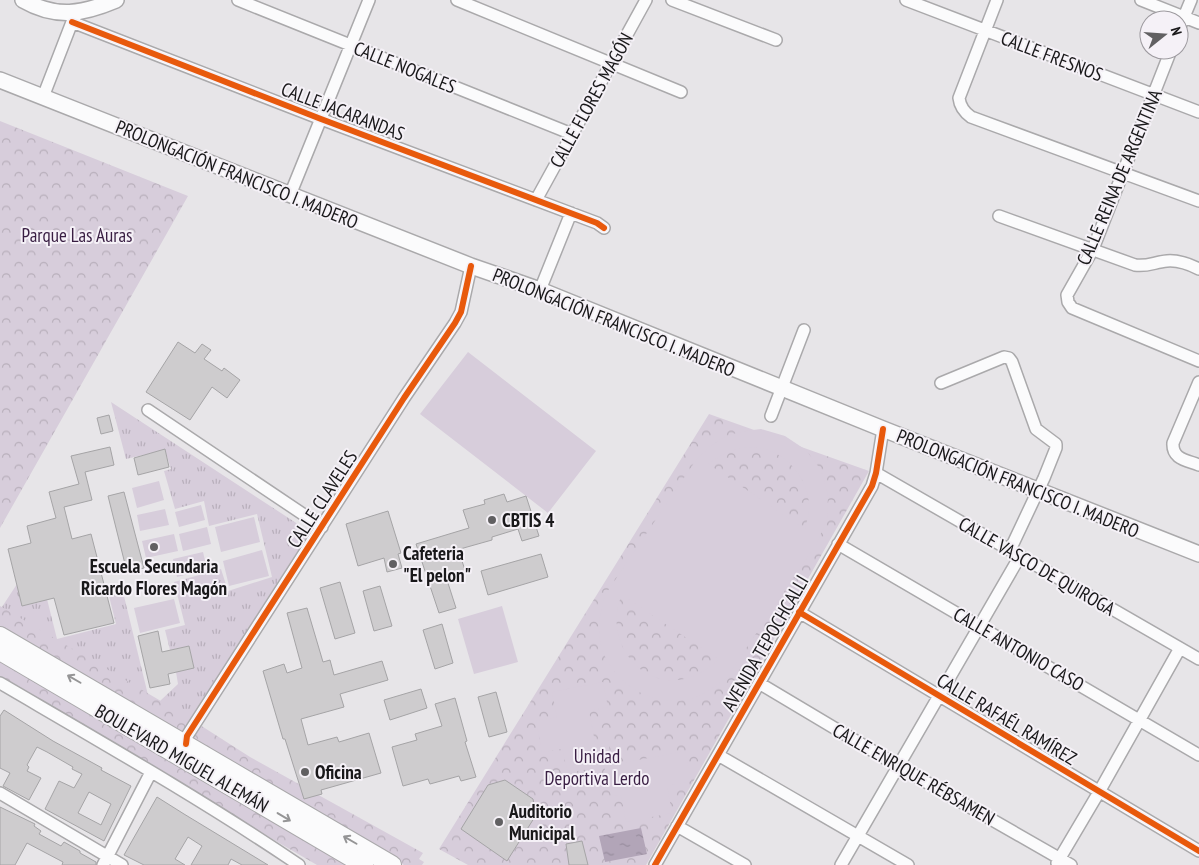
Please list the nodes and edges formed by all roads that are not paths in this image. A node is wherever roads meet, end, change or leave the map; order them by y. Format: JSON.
{"nodes":[{"id":1,"x":116,"y":0,"type":"edge"},
{"id":2,"x":238,"y":0,"type":"edge"},
{"id":3,"x":370,"y":0,"type":"edge"},
{"id":4,"x":458,"y":0,"type":"edge"},
{"id":5,"x":646,"y":0,"type":"edge"},
{"id":6,"x":672,"y":0,"type":"edge"},
{"id":7,"x":906,"y":0,"type":"edge"},
{"id":8,"x":997,"y":0,"type":"edge"},
{"id":9,"x":1141,"y":0,"type":"edge"},
{"id":10,"x":28,"y":3,"type":"edge"},
{"id":11,"x":1166,"y":10,"type":"edge"},
{"id":12,"x":74,"y":18,"type":"junction"},
{"id":13,"x":985,"y":31,"type":"junction"},
{"id":14,"x":776,"y":40,"type":"dead end"},
{"id":15,"x":351,"y":46,"type":"junction"},
{"id":16,"x":1167,"y":60,"type":"edge"},
{"id":17,"x":611,"y":63,"type":"junction"},
{"id":18,"x":0,"y":80,"type":"edge"},
{"id":19,"x":681,"y":92,"type":"dead end"},
{"id":20,"x":1154,"y":94,"type":"junction"},
{"id":21,"x":43,"y":97,"type":"junction"},
{"id":22,"x":1199,"y":112,"type":"edge"},
{"id":23,"x":321,"y":119,"type":"junction"},
{"id":24,"x":572,"y":134,"type":"junction"},
{"id":25,"x":1122,"y":173,"type":"junction"},
{"id":26,"x":290,"y":195,"type":"junction"},
{"id":27,"x":536,"y":200,"type":"junction"},
{"id":28,"x":1199,"y":201,"type":"edge"},
{"id":29,"x":571,"y":213,"type":"junction"},
{"id":30,"x":998,"y":216,"type":"dead end"},
{"id":31,"x":604,"y":228,"type":"dead end"},
{"id":32,"x":1093,"y":249,"type":"junction"},
{"id":33,"x":471,"y":266,"type":"junction"},
{"id":34,"x":1199,"y":269,"type":"edge"},
{"id":35,"x":540,"y":290,"type":"junction"},
{"id":36,"x":804,"y":330,"type":"dead end"},
{"id":37,"x":1199,"y":361,"type":"edge"},
{"id":38,"x":1199,"y":382,"type":"edge"},
{"id":39,"x":941,"y":383,"type":"dead end"},
{"id":40,"x":782,"y":388,"type":"junction"},
{"id":41,"x":148,"y":410,"type":"dead end"},
{"id":42,"x":771,"y":416,"type":"dead end"},
{"id":43,"x":883,"y":429,"type":"junction"},
{"id":44,"x":1199,"y":465,"type":"edge"},
{"id":45,"x":876,"y":473,"type":"junction"},
{"id":46,"x":1038,"y":491,"type":"junction"},
{"id":47,"x":322,"y":527,"type":"junction"},
{"id":48,"x":838,"y":544,"type":"junction"},
{"id":49,"x":1015,"y":553,"type":"junction"},
{"id":50,"x":1199,"y":554,"type":"edge"},
{"id":51,"x":799,"y":612,"type":"junction"},
{"id":52,"x":980,"y":625,"type":"junction"},
{"id":53,"x":0,"y":636,"type":"edge"},
{"id":54,"x":1180,"y":648,"type":"junction"},
{"id":55,"x":0,"y":651,"type":"edge"},
{"id":56,"x":1199,"y":659,"type":"edge"},
{"id":57,"x":759,"y":683,"type":"junction"},
{"id":58,"x":2,"y":688,"type":"edge"},
{"id":59,"x":939,"y":696,"type":"junction"},
{"id":60,"x":1140,"y":720,"type":"junction"},
{"id":61,"x":186,"y":744,"type":"junction"},
{"id":62,"x":718,"y":755,"type":"junction"},
{"id":63,"x":1199,"y":755,"type":"edge"},
{"id":64,"x":898,"y":766,"type":"junction"},
{"id":65,"x":152,"y":772,"type":"junction"},
{"id":66,"x":1100,"y":792,"type":"junction"},
{"id":67,"x":0,"y":793,"type":"edge"},
{"id":68,"x":677,"y":826,"type":"junction"},
{"id":69,"x":858,"y":836,"type":"junction"},
{"id":70,"x":259,"y":838,"type":"junction"},
{"id":71,"x":1199,"y":851,"type":"edge"},
{"id":72,"x":105,"y":861,"type":"edge"},
{"id":73,"x":1058,"y":862,"type":"edge"},
{"id":74,"x":122,"y":865,"type":"edge"},
{"id":75,"x":300,"y":865,"type":"edge"},
{"id":76,"x":311,"y":865,"type":"edge"},
{"id":77,"x":364,"y":865,"type":"edge"},
{"id":78,"x":392,"y":865,"type":"edge"},
{"id":79,"x":655,"y":865,"type":"edge"},
{"id":80,"x":745,"y":865,"type":"edge"},
{"id":81,"x":841,"y":865,"type":"edge"},
{"id":82,"x":908,"y":865,"type":"edge"},
{"id":83,"x":1070,"y":865,"type":"edge"}],
"edges":[{"from":1,"to":12,"type":"main road"},
{"from":2,"to":15,"type":"street","name":"CALLE NOGALES"},
{"from":3,"to":15,"type":"street"},
{"from":4,"to":17,"type":"street"},
{"from":5,"to":17,"type":"street","name":"CALLE FLORES MAGÓN"},
{"from":6,"to":14,"type":"street"},
{"from":7,"to":13,"type":"street","name":"CALLE FRESNOS"},
{"from":8,"to":13,"type":"street"},
{"from":9,"to":11,"type":"street"},
{"from":10,"to":12,"type":"main road"},
{"from":12,"to":21,"type":"street"},
{"from":12,"to":23,"type":"street","name":"CALLE JACARANDAS"},
{"from":13,"to":20,"type":"street","name":"CALLE FRESNOS"},
{"from":13,"to":25,"type":"street"},
{"from":15,"to":23,"type":"street"},
{"from":15,"to":24,"type":"street","name":"CALLE NOGALES"},
{"from":16,"to":20,"type":"street","name":"CALLE REINA DE ARGENTINA"},
{"from":17,"to":19,"type":"street"},
{"from":17,"to":24,"type":"street","name":"CALLE FLORES MAGÓN"},
{"from":18,"to":21,"type":"main road","name":"PROLONGACIÓN FRANCISCO I. MADERO"},
{"from":20,"to":22,"type":"street","name":"CALLE FRESNOS"},
{"from":20,"to":25,"type":"street","name":"CALLE REINA DE ARGENTINA"},
{"from":21,"to":26,"type":"main road","name":"PROLONGACIÓN FRANCISCO I. MADERO"},
{"from":23,"to":26,"type":"street"},
{"from":23,"to":27,"type":"street","name":"CALLE JACARANDAS"},
{"from":24,"to":27,"type":"street","name":"CALLE FLORES MAGÓN"},
{"from":25,"to":28,"type":"street"},
{"from":25,"to":32,"type":"street","name":"CALLE REINA DE ARGENTINA"},
{"from":26,"to":33,"type":"main road","name":"PROLONGACIÓN FRANCISCO I. MADERO"},
{"from":27,"to":29,"type":"street","name":"CALLE JACARANDAS"},
{"from":29,"to":31,"type":"street","name":"CALLE JACARANDAS"},
{"from":29,"to":35,"type":"street"},
{"from":30,"to":32,"type":"street"},
{"from":32,"to":34,"type":"street"},
{"from":32,"to":37,"type":"street","name":"CALLE REINA DE ARGENTINA"},
{"from":33,"to":35,"type":"main road","name":"PROLONGACIÓN FRANCISCO I. MADERO"},
{"from":33,"to":47,"type":"street","name":"CALLE CLAVELES"},
{"from":35,"to":40,"type":"main road","name":"PROLONGACIÓN FRANCISCO I. MADERO"},
{"from":36,"to":40,"type":"street"},
{"from":38,"to":44,"type":"street"},
{"from":39,"to":46,"type":"street"},
{"from":40,"to":42,"type":"street"},
{"from":40,"to":43,"type":"main road","name":"PROLONGACIÓN FRANCISCO I. MADERO"},
{"from":41,"to":47,"type":"street"},
{"from":43,"to":45,"type":"street","name":"AVENIDA TEPOCHCALLI"},
{"from":43,"to":46,"type":"main road","name":"PROLONGACIÓN FRANCISCO I. MADERO"},
{"from":45,"to":48,"type":"street","name":"AVENIDA TEPOCHCALLI"},
{"from":45,"to":49,"type":"street","name":"CALLE VASCO DE QUIROGA"},
{"from":46,"to":49,"type":"street"},
{"from":46,"to":50,"type":"main road","name":"PROLONGACIÓN FRANCISCO I. MADERO"},
{"from":47,"to":61,"type":"street","name":"CALLE CLAVELES"},
{"from":48,"to":51,"type":"street","name":"AVENIDA TEPOCHCALLI"},
{"from":48,"to":52,"type":"street","name":"CALLE ANTONIO CASO"},
{"from":49,"to":52,"type":"street"},
{"from":49,"to":54,"type":"street","name":"CALLE VASCO DE QUIROGA"},
{"from":51,"to":57,"type":"street","name":"AVENIDA TEPOCHCALLI"},
{"from":51,"to":59,"type":"street","name":"CALLE RAFAÉL RAMÍREZ"},
{"from":52,"to":59,"type":"street"},
{"from":52,"to":60,"type":"street","name":"CALLE ANTONIO CASO"},
{"from":61,"to":53,"type":"main road","name":"BOULEVARD MIGUEL ALEMÁN","one_way":true},
{"from":54,"to":56,"type":"street","name":"CALLE VASCO DE QUIROGA"},
{"from":54,"to":60,"type":"street"},
{"from":55,"to":77,"type":"main road","name":"BOULEVARD MIGUEL ALEMÁN","one_way":true},
{"from":57,"to":62,"type":"street","name":"AVENIDA TEPOCHCALLI"},
{"from":57,"to":64,"type":"street","name":"CALLE ENRIQUE RÉBSAMEN"},
{"from":58,"to":65,"type":"street"},
{"from":59,"to":64,"type":"street"},
{"from":59,"to":66,"type":"street","name":"CALLE RAFAÉL RAMÍREZ"},
{"from":60,"to":63,"type":"street","name":"CALLE ANTONIO CASO"},
{"from":60,"to":66,"type":"street"},
{"from":78,"to":61,"type":"main road","name":"BOULEVARD MIGUEL ALEMÁN","one_way":true},
{"from":62,"to":68,"type":"street","name":"AVENIDA TEPOCHCALLI"},
{"from":62,"to":69,"type":"street"},
{"from":64,"to":69,"type":"street"},
{"from":64,"to":73,"type":"street","name":"CALLE ENRIQUE RÉBSAMEN"},
{"from":65,"to":70,"type":"street"},
{"from":65,"to":72,"type":"street"},
{"from":66,"to":71,"type":"street","name":"CALLE RAFAÉL RAMÍREZ"},
{"from":66,"to":73,"type":"street"},
{"from":67,"to":72,"type":"street"},
{"from":68,"to":79,"type":"street","name":"AVENIDA TEPOCHCALLI"},
{"from":68,"to":80,"type":"street"},
{"from":69,"to":81,"type":"street"},
{"from":69,"to":82,"type":"street"},
{"from":70,"to":75,"type":"street"},
{"from":70,"to":76,"type":"street"},
{"from":72,"to":74,"type":"street"},
{"from":73,"to":83,"type":"street","name":"CALLE ENRIQUE RÉBSAMEN"}]}
